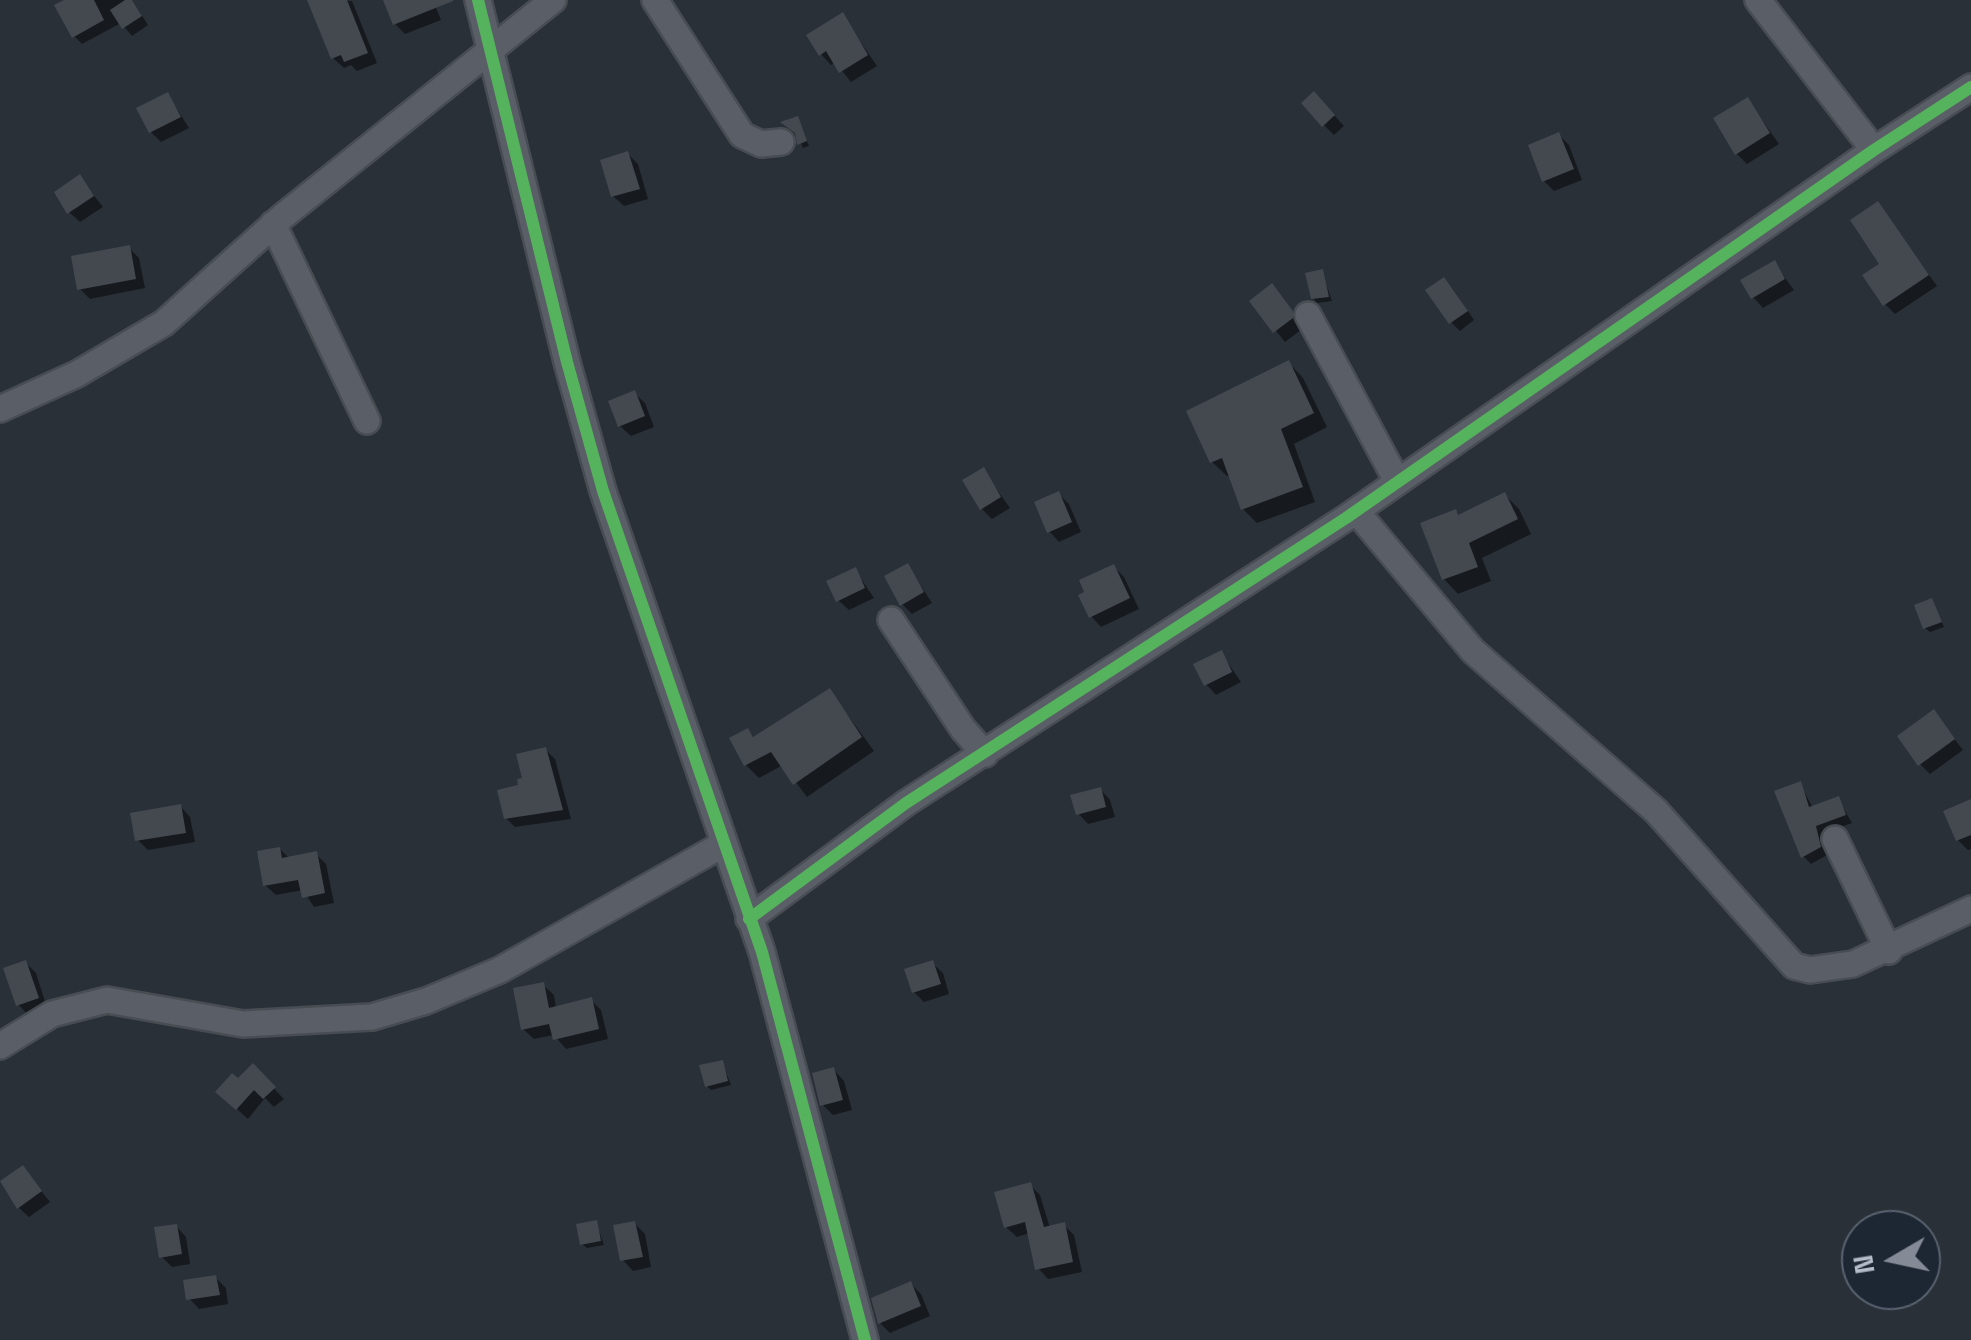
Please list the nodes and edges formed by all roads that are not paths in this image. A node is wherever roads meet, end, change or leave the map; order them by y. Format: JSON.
{"nodes":[{"id":1,"x":478,"y":0,"type":"edge"},
{"id":2,"x":553,"y":0,"type":"edge"},
{"id":3,"x":655,"y":0,"type":"edge"},
{"id":4,"x":1758,"y":0,"type":"edge"},
{"id":5,"x":493,"y":46,"type":"junction"},
{"id":6,"x":1971,"y":88,"type":"edge"},
{"id":7,"x":781,"y":142,"type":"dead end"},
{"id":8,"x":1874,"y":150,"type":"junction"},
{"id":9,"x":273,"y":224,"type":"junction"},
{"id":10,"x":1308,"y":315,"type":"dead end"},
{"id":11,"x":0,"y":409,"type":"edge"},
{"id":12,"x":367,"y":421,"type":"dead end"},
{"id":13,"x":1397,"y":482,"type":"junction"},
{"id":14,"x":1356,"y":510,"type":"junction"},
{"id":15,"x":891,"y":620,"type":"dead end"},
{"id":16,"x":985,"y":754,"type":"junction"},
{"id":17,"x":1836,"y":840,"type":"dead end"},
{"id":18,"x":722,"y":845,"type":"junction"},
{"id":19,"x":1971,"y":909,"type":"edge"},
{"id":20,"x":749,"y":918,"type":"junction"},
{"id":21,"x":1889,"y":951,"type":"junction"},
{"id":22,"x":0,"y":1046,"type":"edge"},
{"id":23,"x":865,"y":1340,"type":"edge"}],
"edges":[{"from":1,"to":5,"type":"street"},
{"from":2,"to":5,"type":"street"},
{"from":3,"to":7,"type":"street"},
{"from":4,"to":8,"type":"street"},
{"from":5,"to":9,"type":"street"},
{"from":5,"to":18,"type":"street"},
{"from":6,"to":8,"type":"street"},
{"from":8,"to":13,"type":"street"},
{"from":9,"to":11,"type":"street"},
{"from":9,"to":12,"type":"street"},
{"from":10,"to":13,"type":"street"},
{"from":13,"to":14,"type":"street"},
{"from":14,"to":16,"type":"street"},
{"from":14,"to":21,"type":"street"},
{"from":15,"to":16,"type":"street"},
{"from":16,"to":20,"type":"street"},
{"from":17,"to":21,"type":"street"},
{"from":18,"to":20,"type":"street"},
{"from":18,"to":22,"type":"street"},
{"from":19,"to":21,"type":"street"},
{"from":20,"to":23,"type":"street"}]}
